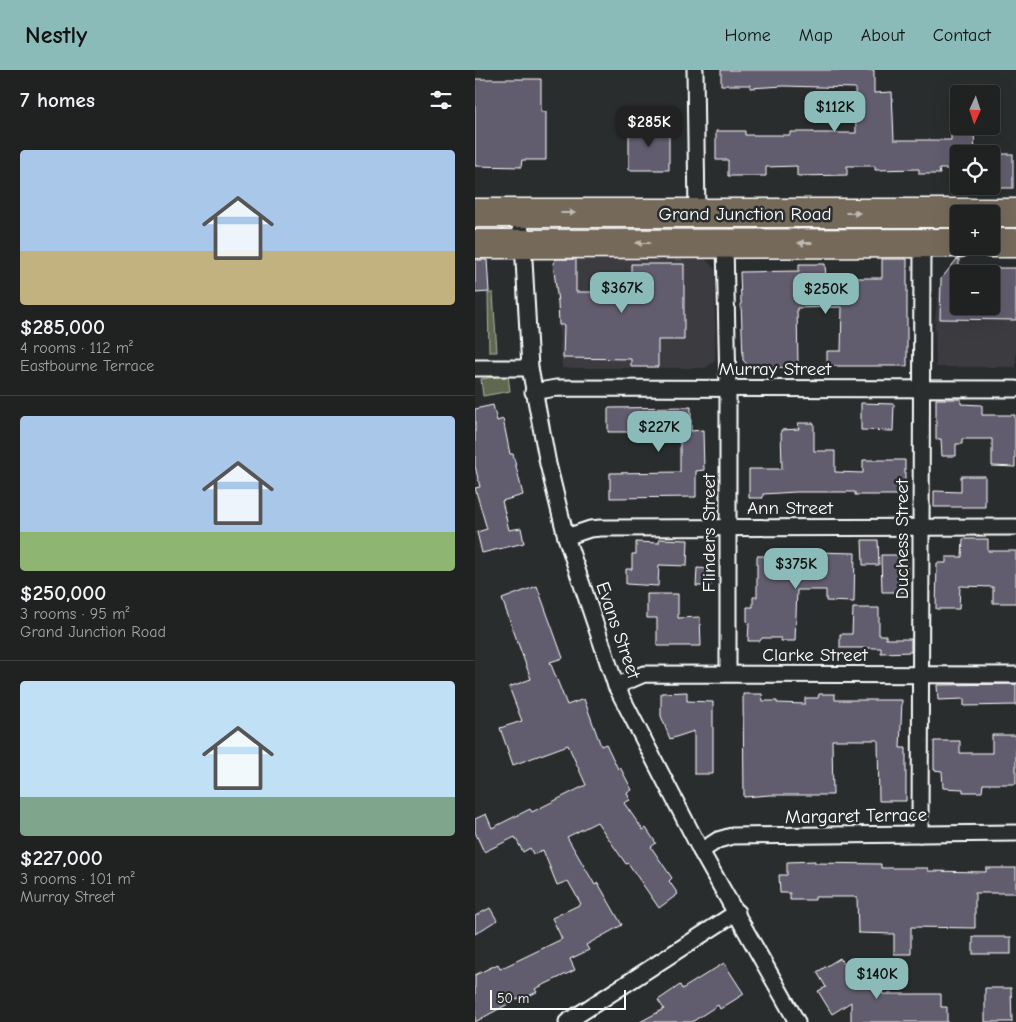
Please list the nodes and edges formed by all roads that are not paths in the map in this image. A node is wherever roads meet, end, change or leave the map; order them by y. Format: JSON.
{"nodes":[{"id":1,"x":695,"y":70,"type":"edge"},
{"id":2,"x":1016,"y":212,"type":"edge"},
{"id":3,"x":475,"y":213,"type":"edge"},
{"id":4,"x":519,"y":213,"type":"junction"},
{"id":5,"x":697,"y":213,"type":"junction"},
{"id":6,"x":522,"y":243,"type":"junction"},
{"id":7,"x":725,"y":243,"type":"junction"},
{"id":8,"x":922,"y":243,"type":"junction"},
{"id":9,"x":950,"y":243,"type":"edge"},
{"id":10,"x":1000,"y":243,"type":"edge"},
{"id":11,"x":1016,"y":243,"type":"edge"},
{"id":12,"x":475,"y":244,"type":"edge"},
{"id":13,"x":475,"y":368,"type":"edge"},
{"id":14,"x":530,"y":368,"type":"junction"},
{"id":15,"x":728,"y":387,"type":"junction"},
{"id":16,"x":921,"y":389,"type":"junction"},
{"id":17,"x":1016,"y":389,"type":"edge"},
{"id":18,"x":533,"y":392,"type":"junction"},
{"id":19,"x":921,"y":526,"type":"junction"},
{"id":20,"x":1016,"y":527,"type":"edge"},
{"id":21,"x":727,"y":528,"type":"junction"},
{"id":22,"x":566,"y":537,"type":"junction"},
{"id":23,"x":728,"y":673,"type":"junction"},
{"id":24,"x":921,"y":674,"type":"junction"},
{"id":25,"x":1016,"y":674,"type":"edge"},
{"id":26,"x":616,"y":686,"type":"junction"},
{"id":27,"x":1016,"y":833,"type":"edge"},
{"id":28,"x":920,"y":834,"type":"junction"},
{"id":29,"x":701,"y":851,"type":"junction"},
{"id":30,"x":737,"y":912,"type":"junction"},
{"id":31,"x":567,"y":1022,"type":"edge"},
{"id":32,"x":797,"y":1022,"type":"edge"}],
"edges":[{"from":1,"to":5,"type":"street"},
{"from":5,"to":2,"type":"highway","name":"Grand Junction Road","one_way":true},
{"from":3,"to":4,"type":"highway","name":"Grand Junction Road"},
{"from":4,"to":5,"type":"highway","name":"Grand Junction Road","one_way":true},
{"from":4,"to":6,"type":"street","name":"Evans Street"},
{"from":7,"to":6,"type":"highway","name":"Grand Junction Road","one_way":true},
{"from":6,"to":12,"type":"highway","name":"Grand Junction Road"},
{"from":6,"to":14,"type":"street","name":"Evans Street"},
{"from":8,"to":7,"type":"highway","name":"Grand Junction Road","one_way":true},
{"from":7,"to":15,"type":"street","name":"Flinders Street"},
{"from":8,"to":9,"type":"highway","name":"Grand Junction Road"},
{"from":8,"to":16,"type":"street","name":"Duchess Street"},
{"from":10,"to":11,"type":"highway"},
{"from":13,"to":14,"type":"street"},
{"from":14,"to":18,"type":"street","name":"Evans Street"},
{"from":15,"to":16,"type":"street","name":"Murray Street"},
{"from":15,"to":18,"type":"street","name":"Murray Street"},
{"from":15,"to":21,"type":"street","name":"Flinders Street"},
{"from":16,"to":17,"type":"street","name":"Murray Street"},
{"from":16,"to":19,"type":"street","name":"Duchess Street"},
{"from":18,"to":22,"type":"street","name":"Evans Street"},
{"from":19,"to":20,"type":"street","name":"Ann Street"},
{"from":19,"to":21,"type":"street","name":"Ann Street"},
{"from":19,"to":24,"type":"street","name":"Duchess Street"},
{"from":21,"to":22,"type":"street","name":"Ann Street"},
{"from":21,"to":23,"type":"street","name":"Flinders Street"},
{"from":22,"to":26,"type":"street","name":"Evans Street"},
{"from":23,"to":24,"type":"street","name":"Clarke Street"},
{"from":23,"to":26,"type":"street","name":"Clarke Street"},
{"from":24,"to":25,"type":"street","name":"Clarke Street"},
{"from":24,"to":28,"type":"street","name":"Duchess Street"},
{"from":26,"to":29,"type":"street","name":"Evans Street"},
{"from":27,"to":28,"type":"street","name":"Margaret Terrace"},
{"from":28,"to":29,"type":"street","name":"Margaret Terrace"},
{"from":29,"to":30,"type":"street","name":"Evans Street"},
{"from":30,"to":31,"type":"street"},
{"from":30,"to":32,"type":"street","name":"Evans Street"}]}
